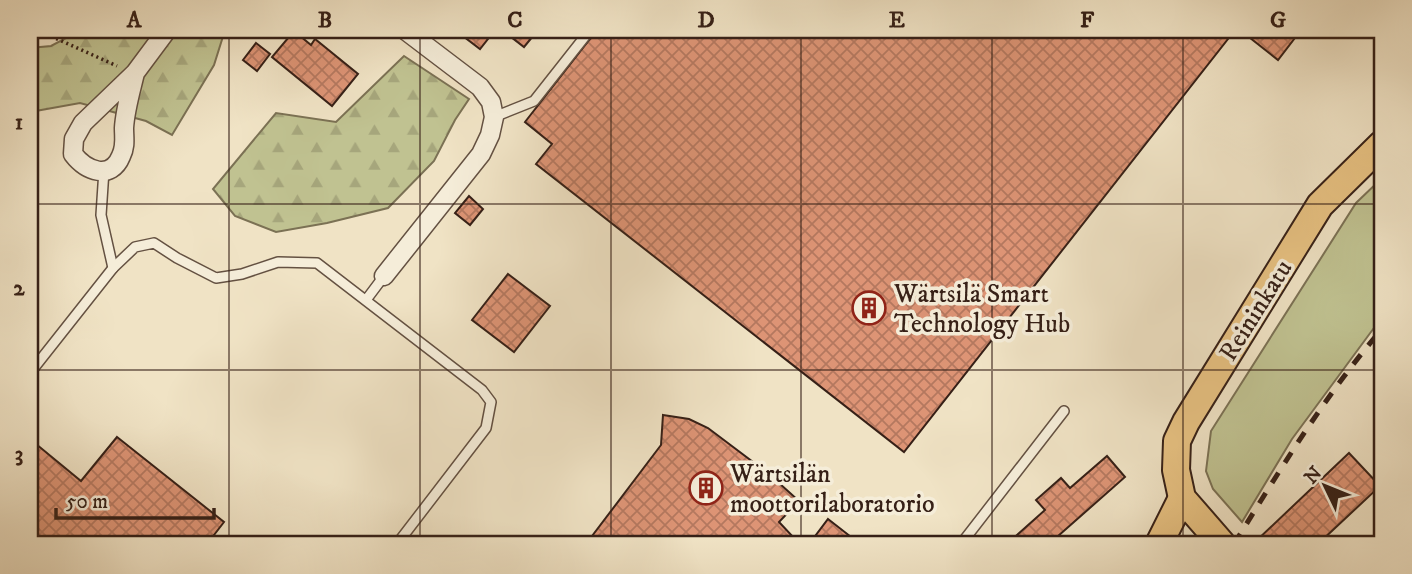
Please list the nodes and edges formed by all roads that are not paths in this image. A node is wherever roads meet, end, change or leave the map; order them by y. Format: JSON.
{"nodes":[{"id":1,"x":167,"y":30,"type":"edge"},
{"id":2,"x":405,"y":30,"type":"edge"},
{"id":3,"x":590,"y":30,"type":"edge"},
{"id":4,"x":135,"y":73,"type":"junction"},
{"id":5,"x":494,"y":117,"type":"junction"},
{"id":6,"x":1382,"y":144,"type":"edge"},
{"id":7,"x":104,"y":170,"type":"junction"},
{"id":8,"x":113,"y":268,"type":"junction"},
{"id":9,"x":384,"y":276,"type":"joint"},
{"id":10,"x":366,"y":300,"type":"junction"},
{"id":11,"x":30,"y":373,"type":"edge"},
{"id":12,"x":1064,"y":411,"type":"dead end"},
{"id":13,"x":1182,"y":498,"type":"junction"},
{"id":14,"x":397,"y":544,"type":"edge"},
{"id":15,"x":961,"y":544,"type":"edge"},
{"id":16,"x":1159,"y":544,"type":"edge"},
{"id":17,"x":1222,"y":544,"type":"edge"}],
"edges":[{"from":1,"to":4,"type":"street"},
{"from":2,"to":5,"type":"street"},
{"from":3,"to":5,"type":"lane"},
{"from":4,"to":7,"type":"street"},
{"from":4,"to":7,"type":"street"},
{"from":5,"to":9,"type":"street"},
{"from":6,"to":13,"type":"main road","name":"Reininkatu"},
{"from":7,"to":8,"type":"lane"},
{"from":8,"to":10,"type":"lane"},
{"from":8,"to":11,"type":"lane"},
{"from":9,"to":10,"type":"lane"},
{"from":10,"to":14,"type":"lane"},
{"from":12,"to":15,"type":"lane"},
{"from":13,"to":16,"type":"main road"},
{"from":13,"to":17,"type":"main road"}]}
